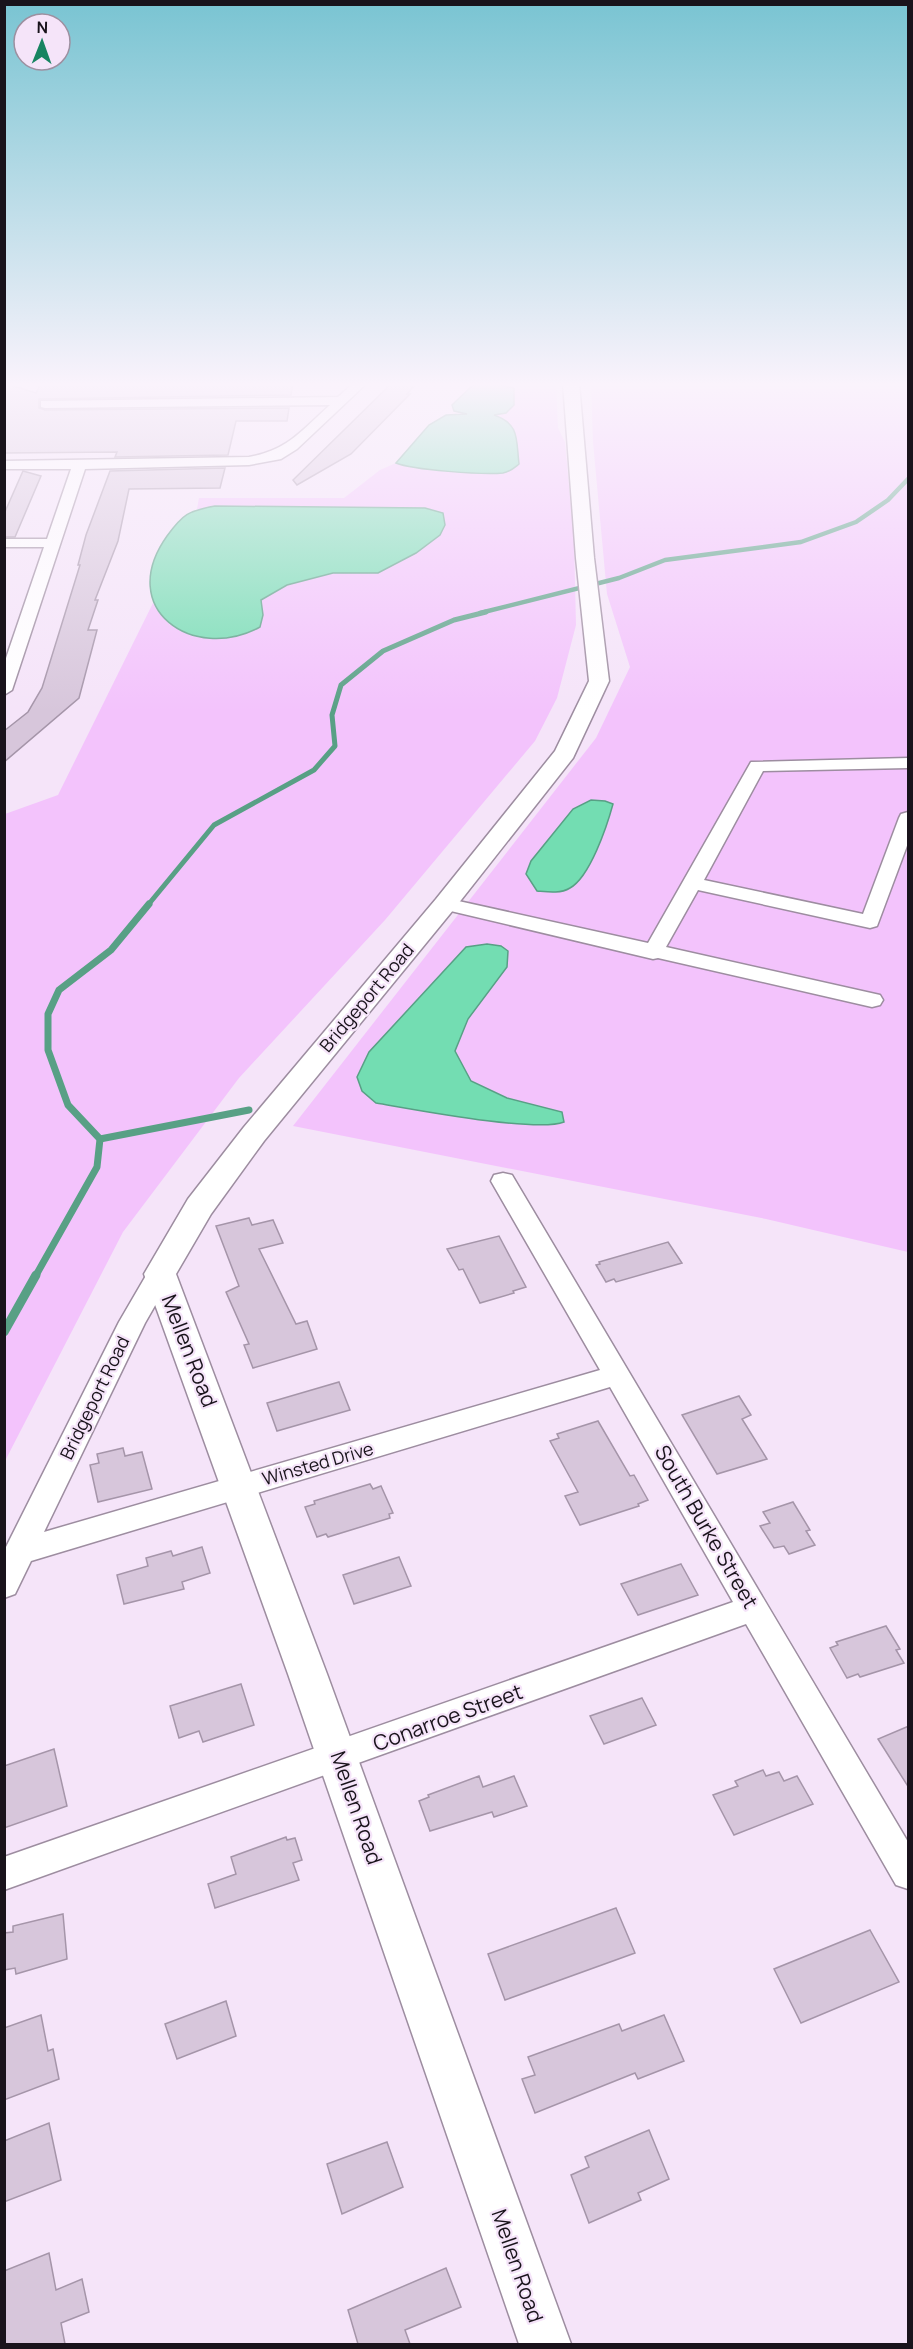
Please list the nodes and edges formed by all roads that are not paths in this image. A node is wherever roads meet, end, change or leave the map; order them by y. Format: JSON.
{"nodes":[{"id":1,"x":70,"y":493,"type":"edge"},
{"id":2,"x":580,"y":493,"type":"edge"},
{"id":3,"x":4,"y":543,"type":"edge"},
{"id":4,"x":54,"y":543,"type":"junction"},
{"id":5,"x":4,"y":690,"type":"edge"},
{"id":6,"x":909,"y":763,"type":"edge"},
{"id":7,"x":909,"y":818,"type":"edge"},
{"id":8,"x":692,"y":883,"type":"junction"},
{"id":9,"x":445,"y":904,"type":"junction"},
{"id":10,"x":653,"y":953,"type":"junction"},
{"id":11,"x":872,"y":1000,"type":"dead end"},
{"id":12,"x":503,"y":1181,"type":"dead end"},
{"id":13,"x":160,"y":1274,"type":"junction"},
{"id":14,"x":617,"y":1375,"type":"junction"},
{"id":15,"x":241,"y":1487,"type":"junction"},
{"id":16,"x":19,"y":1552,"type":"junction"},
{"id":17,"x":4,"y":1585,"type":"edge"},
{"id":18,"x":754,"y":1608,"type":"junction"},
{"id":19,"x":338,"y":1756,"type":"junction"},
{"id":20,"x":909,"y":1873,"type":"edge"},
{"id":21,"x":4,"y":1874,"type":"edge"},
{"id":22,"x":544,"y":2344,"type":"edge"}],
"edges":[{"from":1,"to":4,"type":"street"},
{"from":2,"to":9,"type":"street","name":"Bridgeport Road"},
{"from":3,"to":4,"type":"street"},
{"from":4,"to":5,"type":"street"},
{"from":6,"to":8,"type":"street"},
{"from":7,"to":8,"type":"street"},
{"from":8,"to":10,"type":"street"},
{"from":9,"to":10,"type":"street"},
{"from":9,"to":13,"type":"street","name":"Bridgeport Road"},
{"from":10,"to":11,"type":"street"},
{"from":12,"to":14,"type":"street","name":"South Burke Street"},
{"from":13,"to":15,"type":"street","name":"Mellen Road"},
{"from":13,"to":16,"type":"street","name":"Bridgeport Road"},
{"from":14,"to":15,"type":"street","name":"Winsted Drive"},
{"from":14,"to":18,"type":"street","name":"South Burke Street"},
{"from":15,"to":16,"type":"street","name":"Winsted Drive"},
{"from":15,"to":19,"type":"street","name":"Mellen Road"},
{"from":16,"to":17,"type":"street","name":"Bridgeport Road"},
{"from":18,"to":19,"type":"street","name":"Conarroe Street"},
{"from":18,"to":20,"type":"street","name":"South Burke Street"},
{"from":19,"to":21,"type":"street","name":"Conarroe Street"},
{"from":19,"to":22,"type":"street","name":"Mellen Road"}]}
